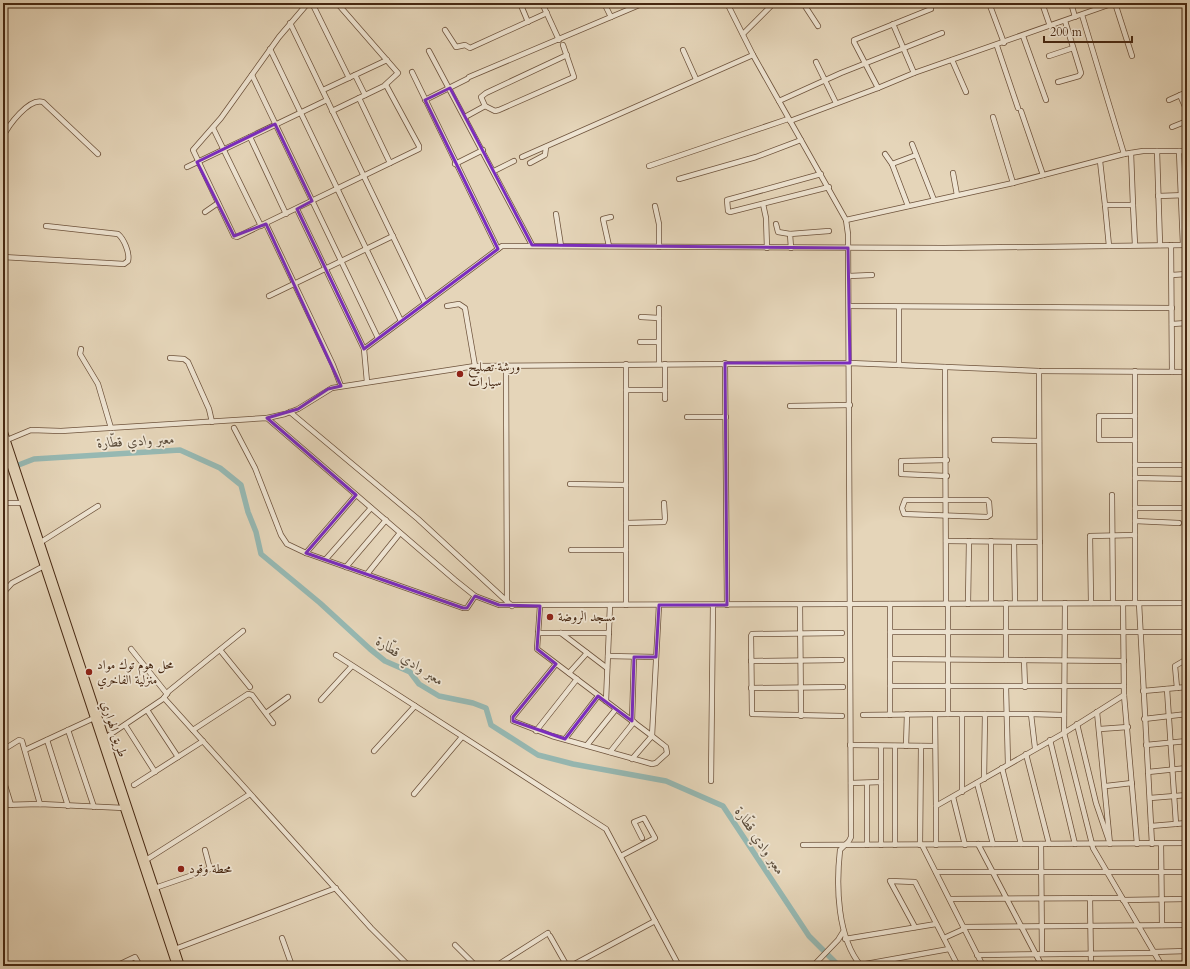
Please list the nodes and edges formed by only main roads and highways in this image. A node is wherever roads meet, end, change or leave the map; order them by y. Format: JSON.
{"nodes":[{"id":1,"x":3,"y":429,"type":"edge"},
{"id":2,"x":6,"y":445,"type":"edge"},
{"id":3,"x":16,"y":476,"type":"junction"},
{"id":4,"x":83,"y":676,"type":"junction"},
{"id":5,"x":176,"y":966,"type":"edge"},
{"id":6,"x":181,"y":966,"type":"edge"}],
"edges":[{"from":1,"to":2,"type":"highway"},
{"from":2,"to":3,"type":"highway"},
{"from":3,"to":4,"type":"highway","name":"طريق الهواري"},
{"from":3,"to":4,"type":"highway","name":"طريق الهواري"},
{"from":4,"to":5,"type":"highway","name":"طريق الهواري"},
{"from":4,"to":6,"type":"highway","name":"طريق الهواري"}]}
